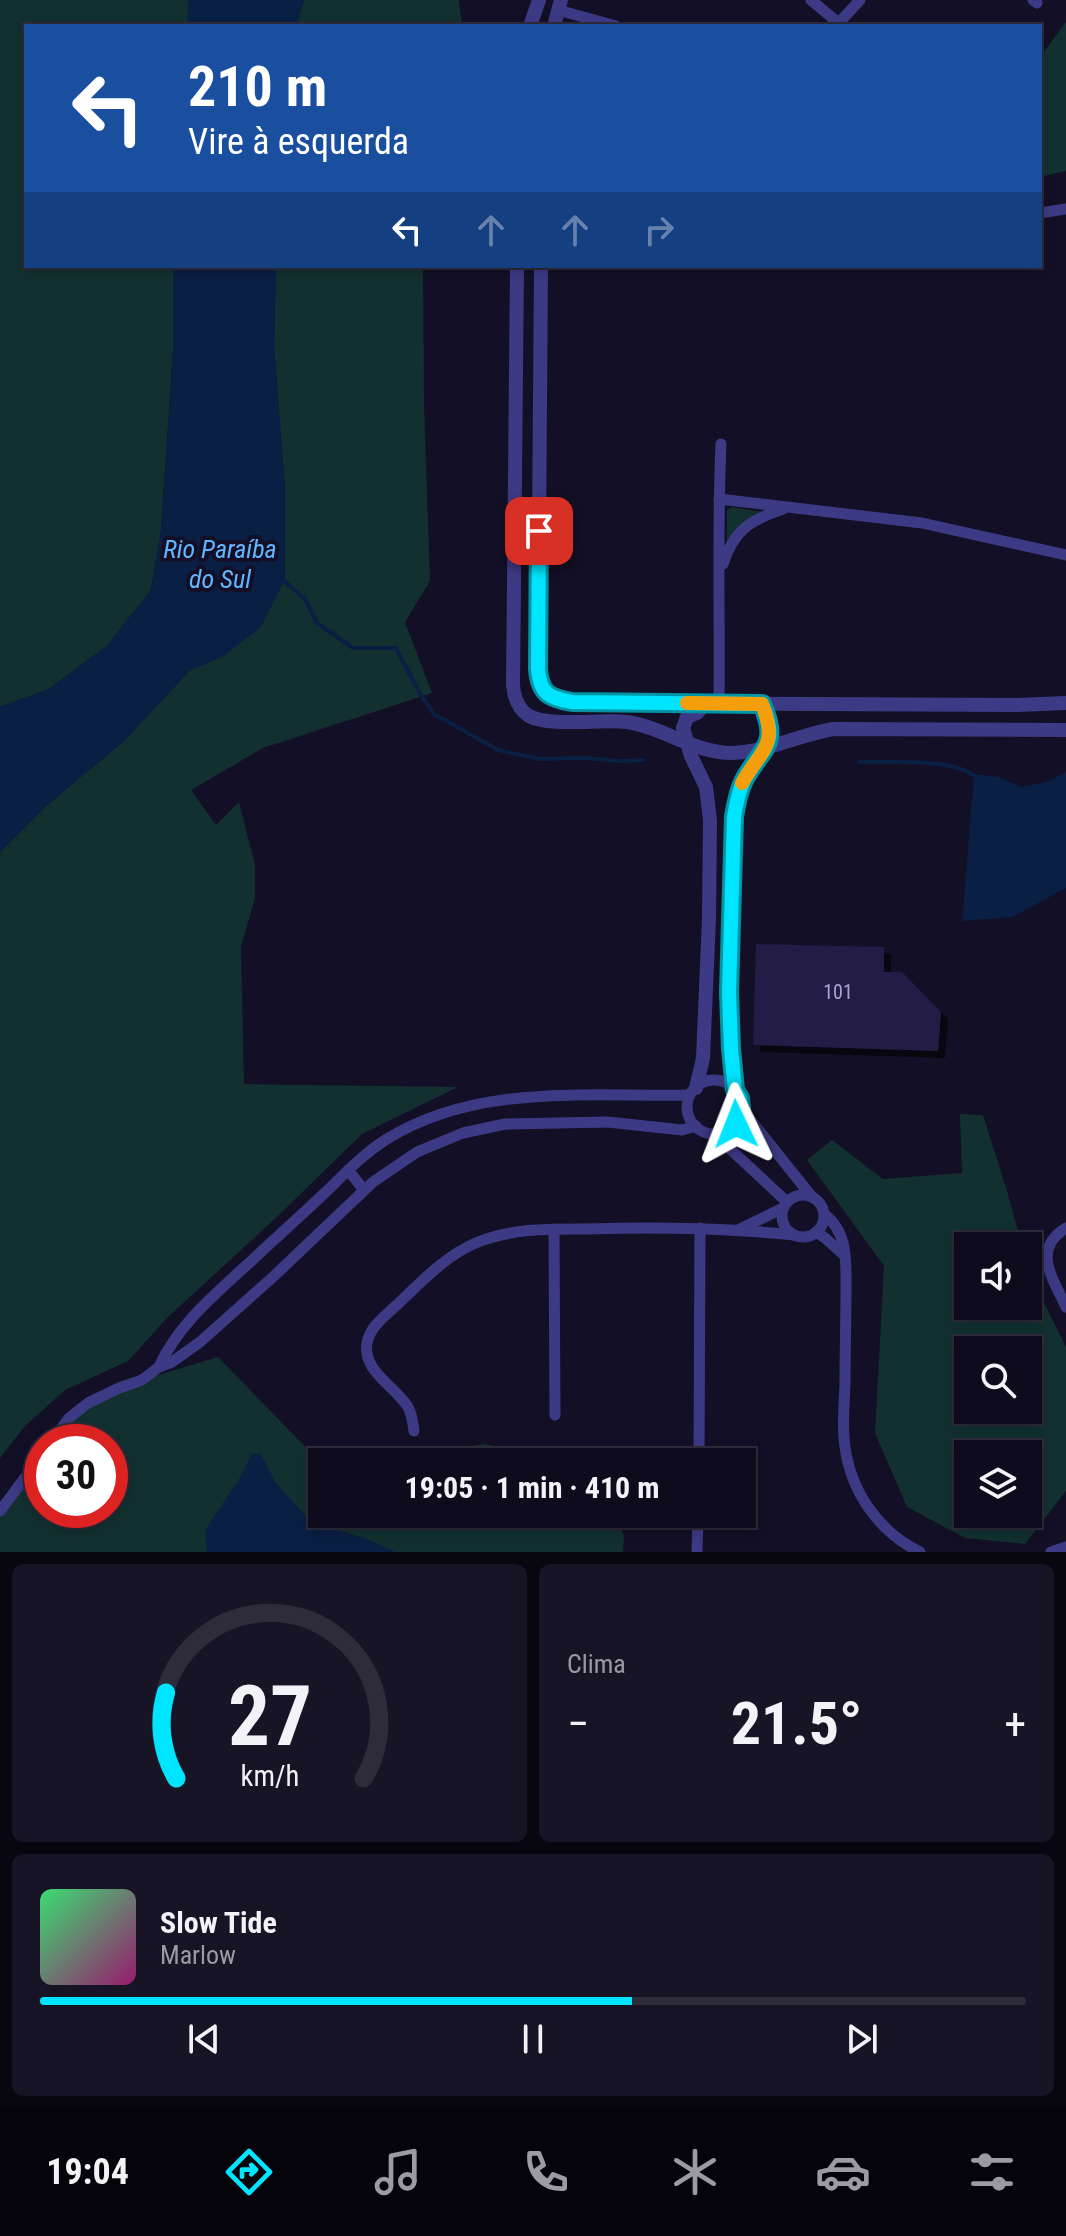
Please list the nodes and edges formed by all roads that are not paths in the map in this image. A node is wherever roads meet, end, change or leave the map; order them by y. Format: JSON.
{"nodes":[{"id":1,"x":539,"y":0,"type":"edge"},
{"id":2,"x":811,"y":0,"type":"edge"},
{"id":3,"x":860,"y":0,"type":"edge"},
{"id":4,"x":559,"y":5,"type":"edge"},
{"id":5,"x":531,"y":24,"type":"edge"},
{"id":6,"x":611,"y":24,"type":"edge"},
{"id":7,"x":838,"y":24,"type":"edge"},
{"id":8,"x":840,"y":24,"type":"edge"},
{"id":9,"x":1066,"y":209,"type":"edge"},
{"id":10,"x":1042,"y":213,"type":"edge"},
{"id":11,"x":517,"y":268,"type":"edge"},
{"id":12,"x":541,"y":268,"type":"edge"},
{"id":13,"x":721,"y":444,"type":"dead end"},
{"id":14,"x":719,"y":499,"type":"junction"},
{"id":15,"x":788,"y":507,"type":"junction"},
{"id":16,"x":1066,"y":555,"type":"edge"},
{"id":17,"x":720,"y":572,"type":"junction"},
{"id":18,"x":712,"y":703,"type":"junction"},
{"id":19,"x":1066,"y":703,"type":"edge"},
{"id":20,"x":762,"y":704,"type":"junction"},
{"id":21,"x":1066,"y":730,"type":"edge"},
{"id":22,"x":683,"y":742,"type":"junction"},
{"id":23,"x":773,"y":745,"type":"junction"},
{"id":24,"x":735,"y":1090,"type":"junction"},
{"id":25,"x":693,"y":1092,"type":"junction"},
{"id":26,"x":741,"y":1108,"type":"junction"},
{"id":27,"x":696,"y":1126,"type":"junction"},
{"id":28,"x":714,"y":1134,"type":"junction"},
{"id":29,"x":348,"y":1170,"type":"junction"},
{"id":30,"x":364,"y":1190,"type":"junction"},
{"id":31,"x":812,"y":1197,"type":"junction"},
{"id":32,"x":785,"y":1205,"type":"junction"},
{"id":33,"x":824,"y":1214,"type":"junction"},
{"id":34,"x":700,"y":1228,"type":"junction"},
{"id":35,"x":1066,"y":1228,"type":"edge"},
{"id":36,"x":554,"y":1229,"type":"junction"},
{"id":37,"x":740,"y":1229,"type":"junction"},
{"id":38,"x":816,"y":1232,"type":"junction"},
{"id":39,"x":794,"y":1235,"type":"junction"},
{"id":40,"x":845,"y":1256,"type":"junction"},
{"id":41,"x":1066,"y":1307,"type":"edge"},
{"id":42,"x":159,"y":1367,"type":"junction"},
{"id":43,"x":555,"y":1415,"type":"dead end"},
{"id":44,"x":64,"y":1424,"type":"edge"},
{"id":45,"x":414,"y":1431,"type":"dead end"},
{"id":46,"x":699,"y":1448,"type":"edge"},
{"id":47,"x":24,"y":1479,"type":"edge"},
{"id":48,"x":0,"y":1511,"type":"edge"},
{"id":49,"x":698,"y":1528,"type":"edge"},
{"id":50,"x":1065,"y":1547,"type":"edge"},
{"id":51,"x":697,"y":1552,"type":"edge"},
{"id":52,"x":920,"y":1552,"type":"edge"},
{"id":53,"x":1051,"y":1552,"type":"edge"}],
"edges":[{"from":1,"to":5,"type":"street"},
{"from":2,"to":7,"type":"street"},
{"from":3,"to":8,"type":"street"},
{"from":4,"to":6,"type":"street"},
{"from":9,"to":10,"type":"street"},
{"from":11,"to":22,"type":"street"},
{"from":12,"to":18,"type":"street"},
{"from":13,"to":14,"type":"street"},
{"from":14,"to":15,"type":"street"},
{"from":14,"to":17,"type":"street"},
{"from":15,"to":16,"type":"street"},
{"from":15,"to":17,"type":"street"},
{"from":17,"to":18,"type":"street"},
{"from":18,"to":20,"type":"street"},
{"from":18,"to":22,"type":"street"},
{"from":19,"to":20,"type":"street"},
{"from":20,"to":23,"type":"street"},
{"from":21,"to":23,"type":"street"},
{"from":22,"to":23,"type":"street"},
{"from":22,"to":25,"type":"street"},
{"from":23,"to":24,"type":"street"},
{"from":24,"to":25,"type":"street"},
{"from":24,"to":26,"type":"street"},
{"from":25,"to":27,"type":"street"},
{"from":25,"to":29,"type":"street"},
{"from":26,"to":28,"type":"street"},
{"from":26,"to":31,"type":"street"},
{"from":27,"to":28,"type":"street"},
{"from":27,"to":30,"type":"street"},
{"from":28,"to":32,"type":"street"},
{"from":29,"to":30,"type":"street"},
{"from":29,"to":42,"type":"street"},
{"from":30,"to":42,"type":"street"},
{"from":31,"to":32,"type":"street"},
{"from":31,"to":33,"type":"street"},
{"from":32,"to":37,"type":"street"},
{"from":32,"to":39,"type":"street"},
{"from":33,"to":38,"type":"street"},
{"from":33,"to":40,"type":"street"},
{"from":34,"to":36,"type":"street"},
{"from":34,"to":37,"type":"street"},
{"from":34,"to":46,"type":"street"},
{"from":35,"to":41,"type":"street"},
{"from":36,"to":43,"type":"street"},
{"from":36,"to":45,"type":"street"},
{"from":37,"to":39,"type":"street"},
{"from":38,"to":39,"type":"street"},
{"from":38,"to":40,"type":"street"},
{"from":40,"to":52,"type":"street"},
{"from":42,"to":44,"type":"street"},
{"from":47,"to":48,"type":"street"},
{"from":49,"to":51,"type":"street"},
{"from":50,"to":53,"type":"street"}]}
